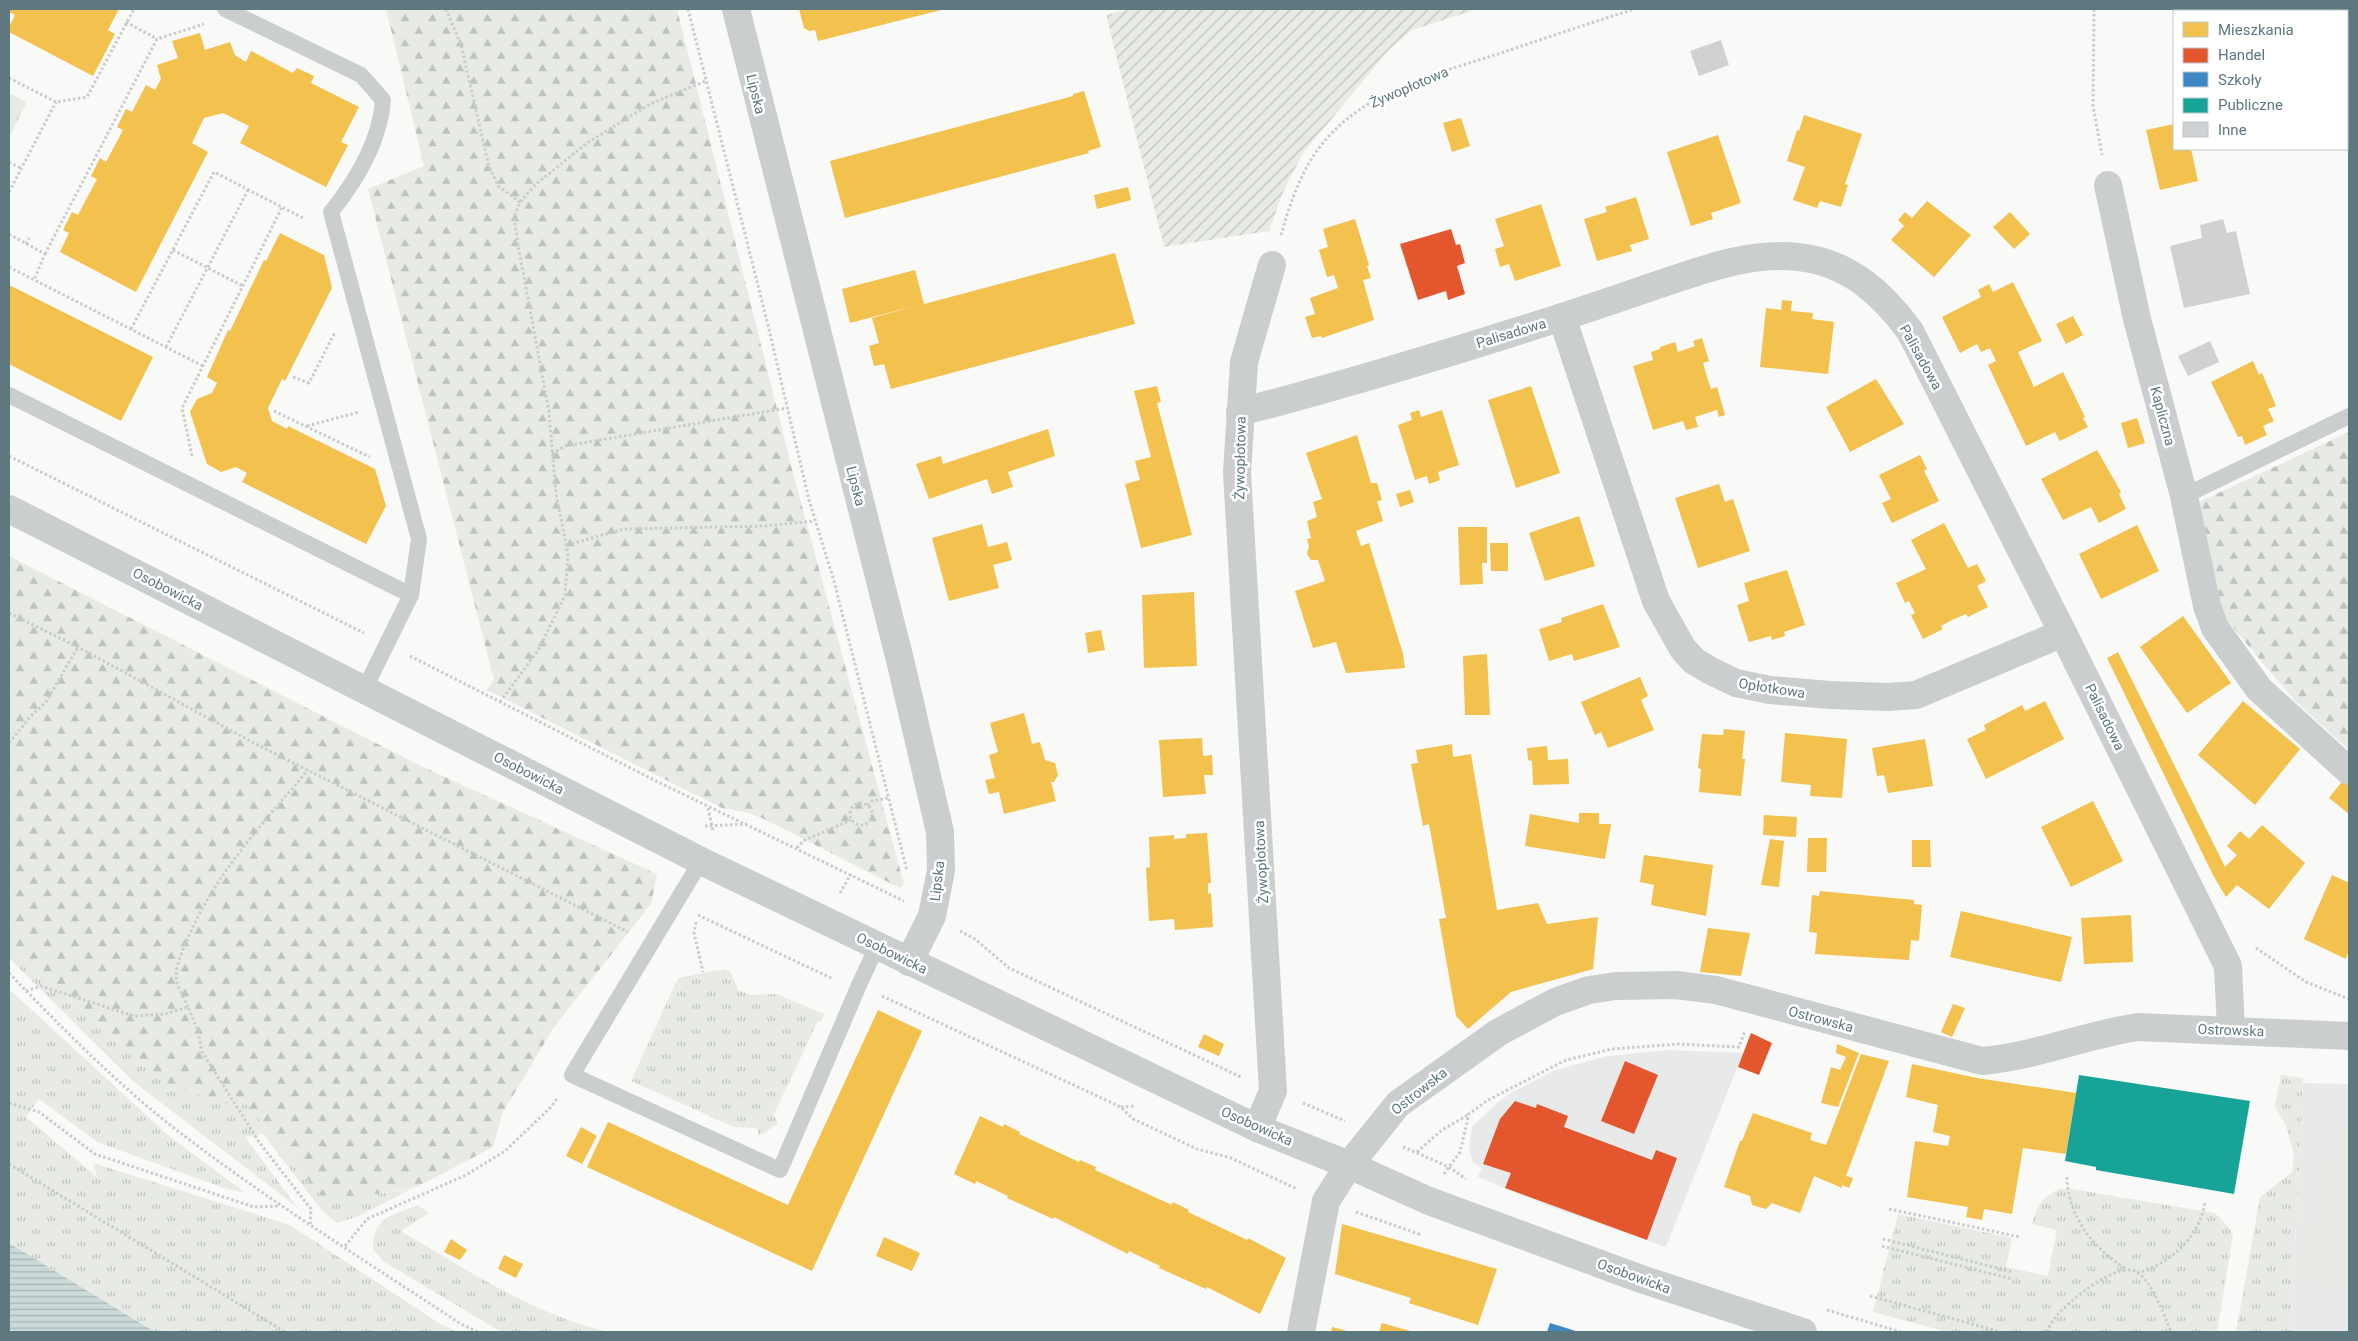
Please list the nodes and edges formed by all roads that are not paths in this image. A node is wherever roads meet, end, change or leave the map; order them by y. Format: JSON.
{"nodes":[{"id":1,"x":226,"y":9,"type":"edge"},
{"id":2,"x":736,"y":9,"type":"edge"},
{"id":3,"x":2108,"y":185,"type":"road end"},
{"id":4,"x":1272,"y":265,"type":"road end"},
{"id":5,"x":1562,"y":317,"type":"junction"},
{"id":6,"x":9,"y":395,"type":"edge"},
{"id":7,"x":1240,"y":412,"type":"junction"},
{"id":8,"x":2349,"y":416,"type":"edge"},
{"id":9,"x":2184,"y":496,"type":"junction"},
{"id":10,"x":9,"y":509,"type":"edge"},
{"id":11,"x":411,"y":596,"type":"junction"},
{"id":12,"x":2063,"y":633,"type":"junction"},
{"id":13,"x":365,"y":688,"type":"junction"},
{"id":14,"x":2349,"y":770,"type":"edge"},
{"id":15,"x":701,"y":861,"type":"junction"},
{"id":16,"x":877,"y":946,"type":"junction"},
{"id":17,"x":909,"y":962,"type":"junction"},
{"id":18,"x":2232,"y":1031,"type":"junction"},
{"id":19,"x":2349,"y":1036,"type":"edge"},
{"id":20,"x":1257,"y":1128,"type":"junction"},
{"id":21,"x":1349,"y":1164,"type":"junction"},
{"id":22,"x":1301,"y":1332,"type":"edge"},
{"id":23,"x":1803,"y":1332,"type":"edge"}],
"edges":[{"from":1,"to":11,"type":"lane"},
{"from":2,"to":17,"type":"street","name":"Lipska"},
{"from":3,"to":9,"type":"street","name":"Kapliczna"},
{"from":4,"to":7,"type":"street","name":"Żywopłotowa"},
{"from":5,"to":7,"type":"street","name":"Palisadowa"},
{"from":5,"to":12,"type":"street","name":"Palisadowa"},
{"from":5,"to":12,"type":"street","name":"Opłotkowa"},
{"from":6,"to":11,"type":"lane"},
{"from":7,"to":20,"type":"street","name":"Żywopłotowa"},
{"from":8,"to":9,"type":"lane"},
{"from":9,"to":14,"type":"street","name":"Kapliczna"},
{"from":10,"to":13,"type":"street","name":"Osobowicka"},
{"from":11,"to":13,"type":"lane"},
{"from":12,"to":18,"type":"street","name":"Palisadowa"},
{"from":13,"to":15,"type":"street","name":"Osobowicka"},
{"from":15,"to":16,"type":"street","name":"Osobowicka"},
{"from":15,"to":16,"type":"lane"},
{"from":16,"to":17,"type":"street","name":"Osobowicka"},
{"from":17,"to":20,"type":"street","name":"Osobowicka"},
{"from":18,"to":19,"type":"street","name":"Ostrowska"},
{"from":18,"to":21,"type":"street","name":"Ostrowska"},
{"from":20,"to":21,"type":"street","name":"Osobowicka"},
{"from":21,"to":22,"type":"street","name":"Ostrowska"},
{"from":21,"to":23,"type":"street","name":"Osobowicka"}]}
